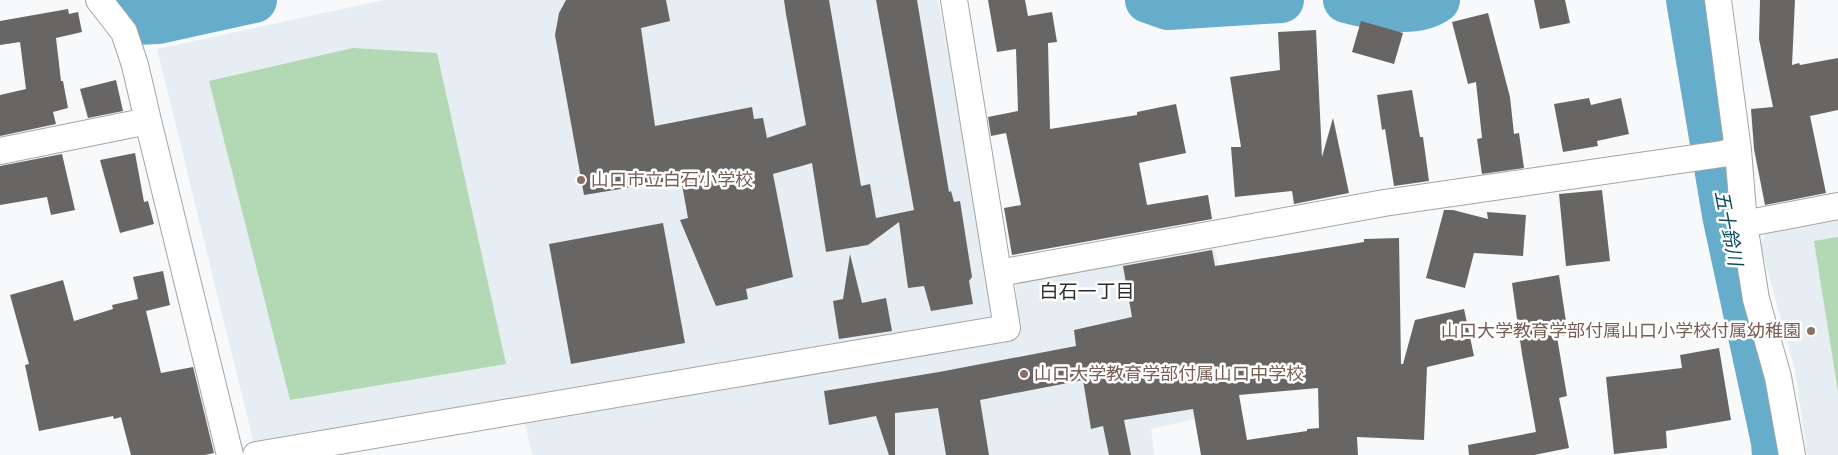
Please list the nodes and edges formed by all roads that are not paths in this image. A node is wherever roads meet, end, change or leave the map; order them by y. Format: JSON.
{"nodes":[{"id":1,"x":100,"y":0,"type":"edge"},
{"id":2,"x":954,"y":0,"type":"edge"},
{"id":3,"x":1718,"y":0,"type":"edge"},
{"id":4,"x":148,"y":121,"type":"junction"},
{"id":5,"x":0,"y":151,"type":"edge"},
{"id":6,"x":1720,"y":154,"type":"junction"},
{"id":7,"x":1838,"y":206,"type":"edge"},
{"id":8,"x":1744,"y":224,"type":"junction"},
{"id":9,"x":999,"y":273,"type":"junction"},
{"id":10,"x":230,"y":455,"type":"edge"},
{"id":11,"x":256,"y":455,"type":"edge"},
{"id":12,"x":1792,"y":455,"type":"edge"}],
"edges":[{"from":1,"to":4,"type":"street"},
{"from":2,"to":9,"type":"street"},
{"from":3,"to":6,"type":"street"},
{"from":4,"to":5,"type":"street"},
{"from":4,"to":10,"type":"street"},
{"from":6,"to":8,"type":"street"},
{"from":6,"to":9,"type":"street"},
{"from":7,"to":8,"type":"street"},
{"from":8,"to":12,"type":"street"},
{"from":9,"to":11,"type":"street"}]}
